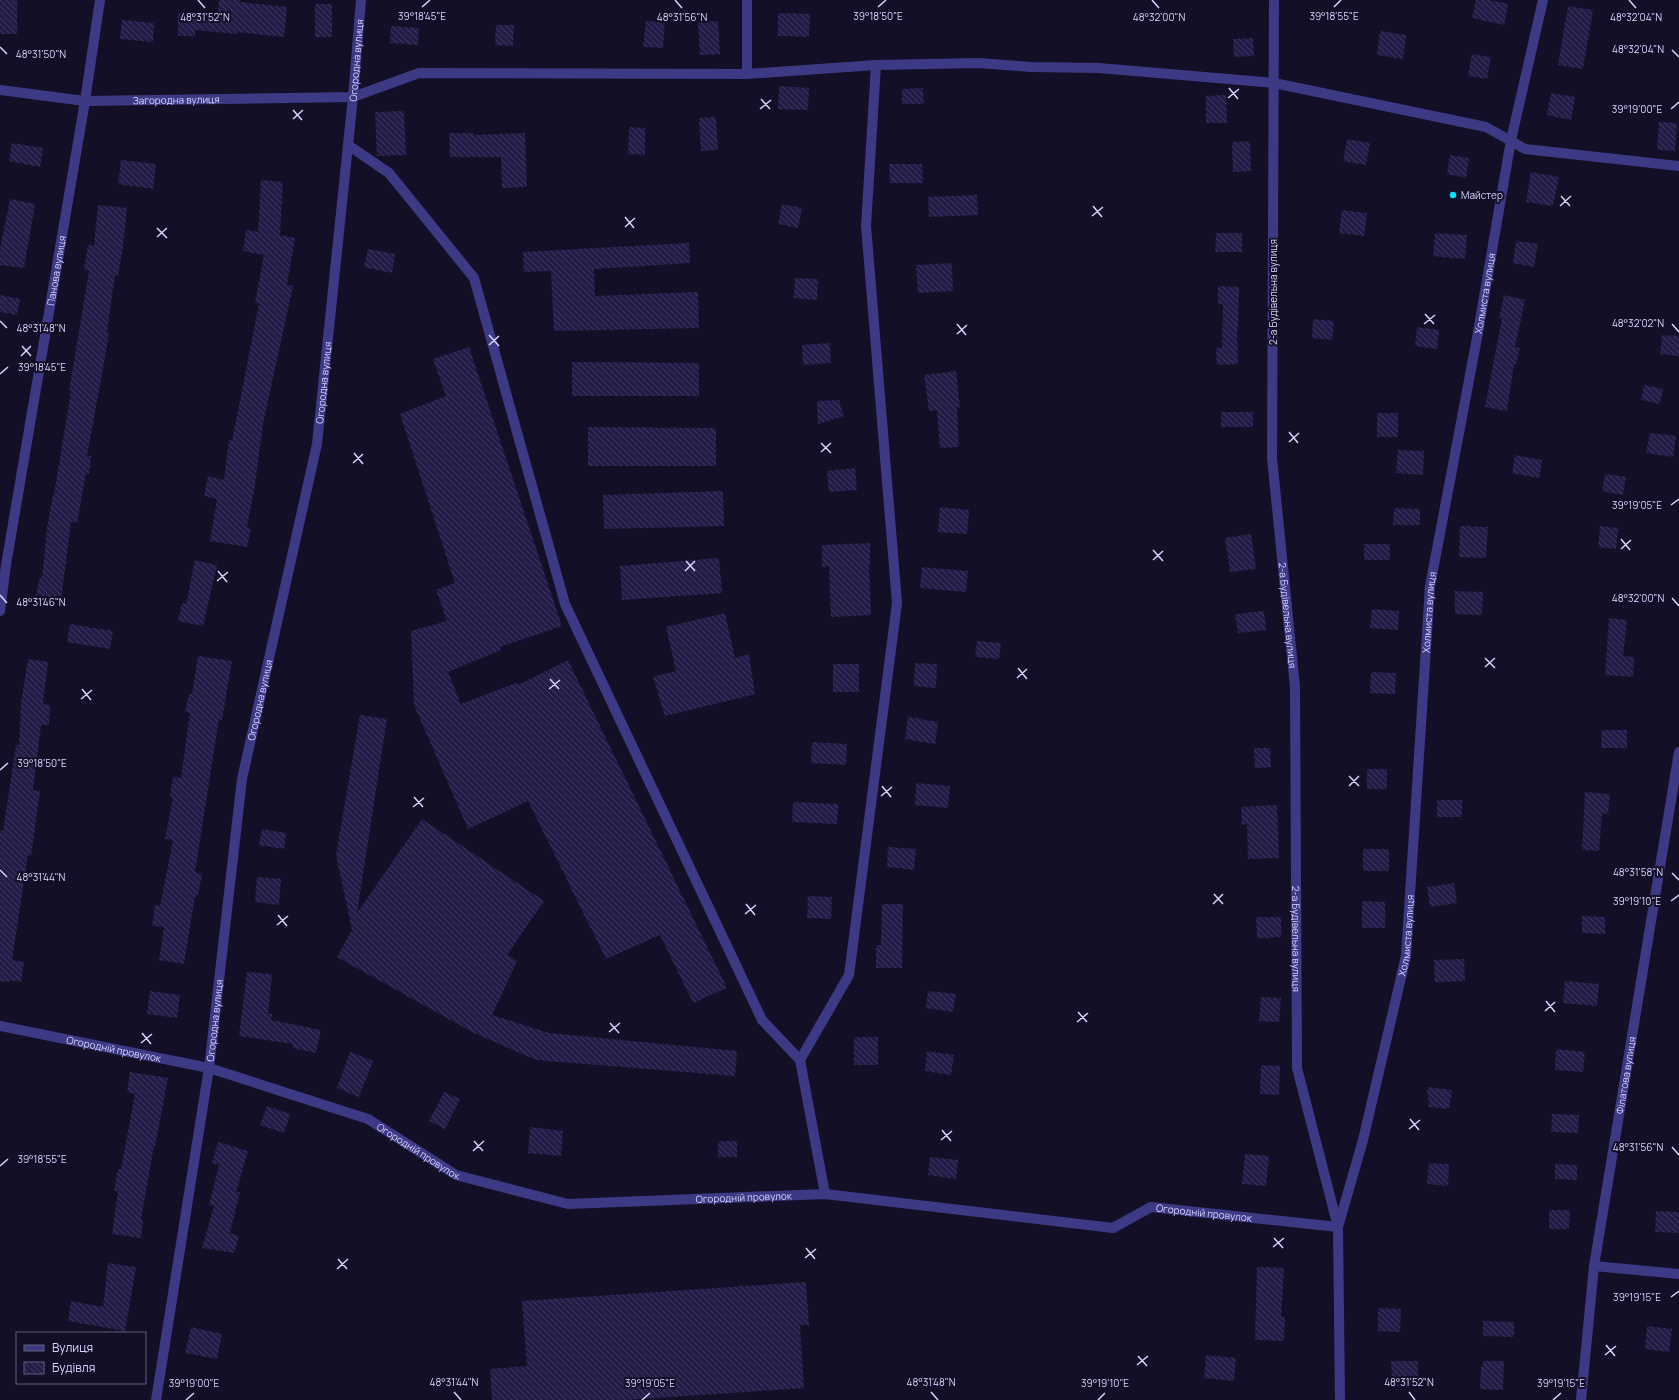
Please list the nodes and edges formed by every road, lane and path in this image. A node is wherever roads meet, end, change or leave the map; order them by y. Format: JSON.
{"nodes":[{"id":1,"x":100,"y":0,"type":"edge"},
{"id":2,"x":361,"y":0,"type":"edge"},
{"id":3,"x":747,"y":0,"type":"edge"},
{"id":4,"x":1274,"y":0,"type":"edge"},
{"id":5,"x":1543,"y":0,"type":"edge"},
{"id":6,"x":876,"y":65,"type":"junction"},
{"id":7,"x":747,"y":74,"type":"junction"},
{"id":8,"x":1274,"y":83,"type":"junction"},
{"id":9,"x":0,"y":90,"type":"edge"},
{"id":10,"x":353,"y":97,"type":"junction"},
{"id":11,"x":85,"y":101,"type":"junction"},
{"id":12,"x":1511,"y":140,"type":"junction"},
{"id":13,"x":348,"y":145,"type":"junction"},
{"id":14,"x":1679,"y":166,"type":"edge"},
{"id":15,"x":3,"y":564,"type":"edge"},
{"id":16,"x":0,"y":611,"type":"edge"},
{"id":17,"x":1679,"y":752,"type":"edge"},
{"id":18,"x":0,"y":1026,"type":"edge"},
{"id":19,"x":800,"y":1060,"type":"junction"},
{"id":20,"x":209,"y":1068,"type":"junction"},
{"id":21,"x":825,"y":1194,"type":"junction"},
{"id":22,"x":1338,"y":1226,"type":"junction"},
{"id":23,"x":1594,"y":1266,"type":"junction"},
{"id":24,"x":1679,"y":1274,"type":"edge"},
{"id":25,"x":156,"y":1400,"type":"edge"},
{"id":26,"x":1340,"y":1400,"type":"edge"},
{"id":27,"x":1581,"y":1400,"type":"edge"}],
"edges":[{"from":1,"to":11,"type":"street","name":"Панова вулиця"},
{"from":2,"to":10,"type":"street","name":"Огородна вулиця"},
{"from":3,"to":7,"type":"street"},
{"from":4,"to":8,"type":"street","name":"2-а Будівельна вулиця"},
{"from":5,"to":12,"type":"street","name":"Холмиста вулиця"},
{"from":6,"to":7,"type":"street","name":"Загородна вулиця"},
{"from":6,"to":8,"type":"street","name":"Загородна вулиця"},
{"from":6,"to":19,"type":"street"},
{"from":7,"to":10,"type":"street","name":"Загородна вулиця"},
{"from":8,"to":12,"type":"street","name":"Загородна вулиця"},
{"from":8,"to":22,"type":"street","name":"2-а Будівельна вулиця"},
{"from":9,"to":11,"type":"street","name":"Загородна вулиця"},
{"from":10,"to":11,"type":"street","name":"Загородна вулиця"},
{"from":10,"to":13,"type":"street","name":"Огородна вулиця"},
{"from":11,"to":15,"type":"street","name":"Панова вулиця"},
{"from":12,"to":14,"type":"street","name":"Загородна вулиця"},
{"from":12,"to":22,"type":"street","name":"Холмиста вулиця"},
{"from":13,"to":19,"type":"street"},
{"from":13,"to":20,"type":"street","name":"Огородна вулиця"},
{"from":15,"to":16,"type":"street","name":"Панова вулиця"},
{"from":17,"to":23,"type":"street","name":"Філатова вулиця"},
{"from":18,"to":20,"type":"street","name":"Огородній провулок"},
{"from":19,"to":21,"type":"street"},
{"from":20,"to":21,"type":"street","name":"Огородній провулок"},
{"from":20,"to":25,"type":"street","name":"Огородна вулиця"},
{"from":21,"to":22,"type":"street","name":"Огородній провулок"},
{"from":22,"to":26,"type":"street"},
{"from":23,"to":24,"type":"street"},
{"from":23,"to":27,"type":"street","name":"Філатова вулиця"}]}
